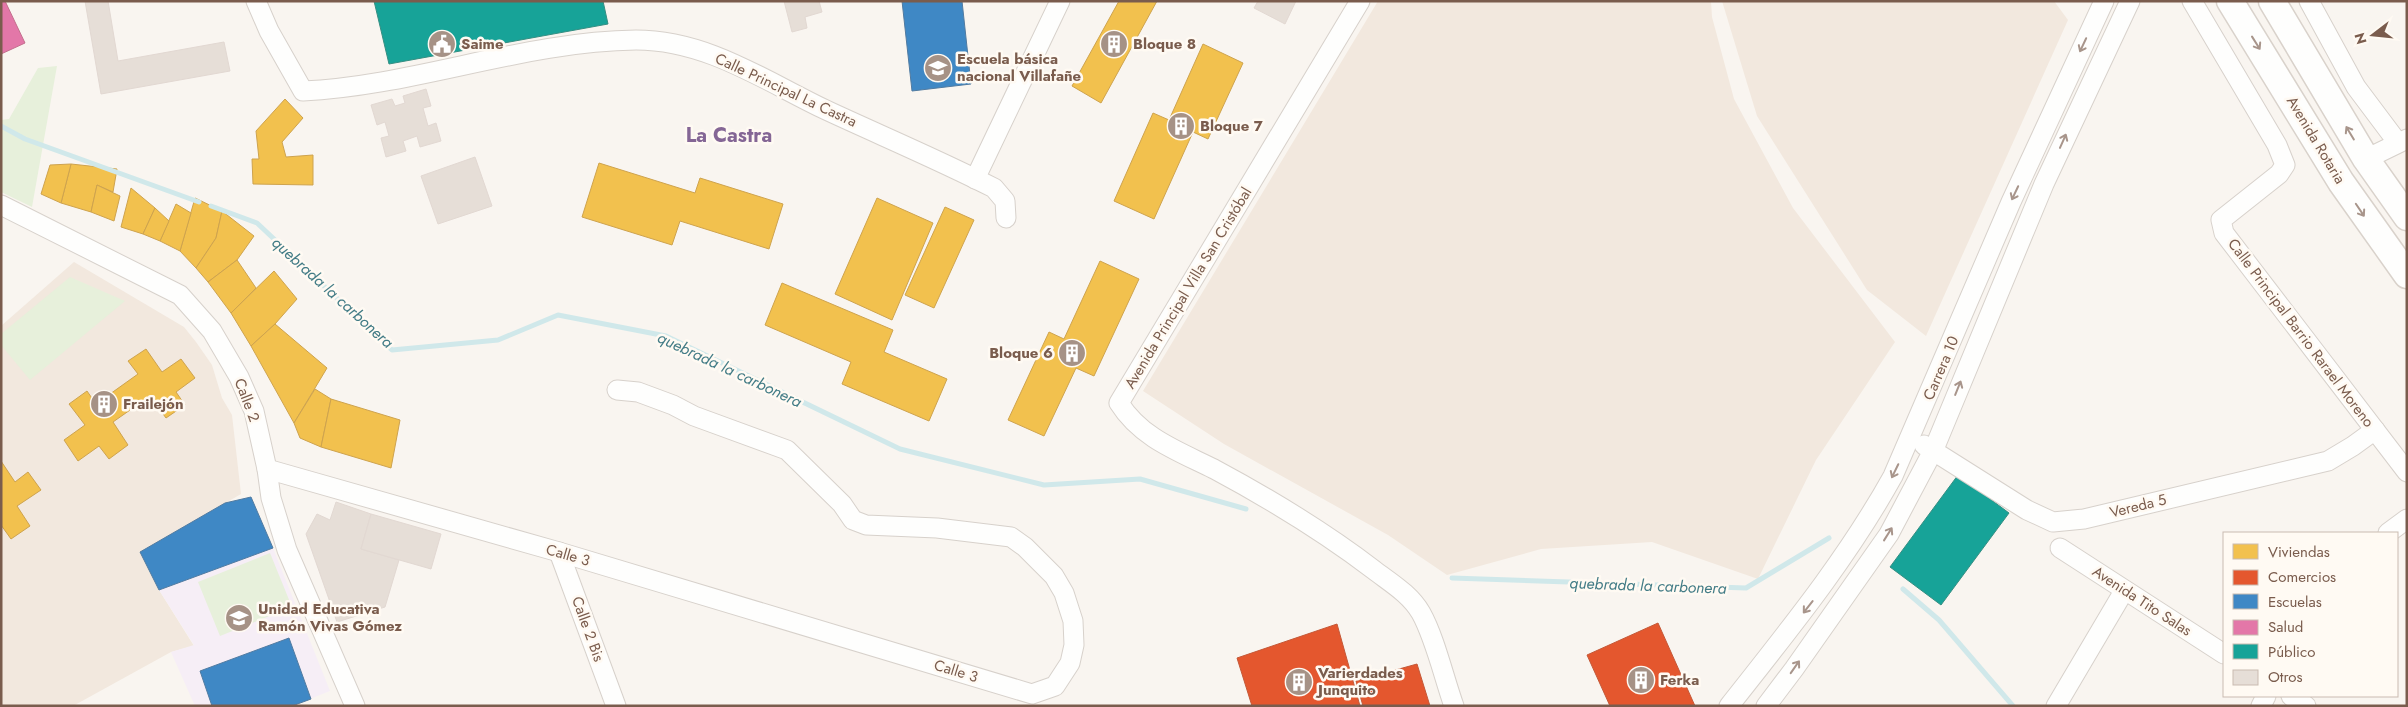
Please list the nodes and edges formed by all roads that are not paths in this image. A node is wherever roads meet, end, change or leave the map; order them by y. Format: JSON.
{"nodes":[{"id":1,"x":256,"y":1,"type":"edge"},
{"id":2,"x":1060,"y":1,"type":"edge"},
{"id":3,"x":1360,"y":1,"type":"edge"},
{"id":4,"x":2104,"y":1,"type":"edge"},
{"id":5,"x":2130,"y":1,"type":"edge"},
{"id":6,"x":2192,"y":1,"type":"edge"},
{"id":7,"x":2230,"y":1,"type":"edge"},
{"id":8,"x":2272,"y":1,"type":"edge"},
{"id":9,"x":2309,"y":1,"type":"edge"},
{"id":10,"x":2402,"y":141,"type":"edge"},
{"id":11,"x":2366,"y":159,"type":"junction"},
{"id":12,"x":975,"y":178,"type":"junction"},
{"id":13,"x":1,"y":205,"type":"edge"},
{"id":14,"x":2407,"y":217,"type":"edge"},
{"id":15,"x":1006,"y":218,"type":"dead end"},
{"id":16,"x":2407,"y":275,"type":"edge"},
{"id":17,"x":617,"y":390,"type":"dead end"},
{"id":18,"x":2374,"y":430,"type":"junction"},
{"id":19,"x":1911,"y":439,"type":"junction"},
{"id":20,"x":1934,"y":449,"type":"junction"},
{"id":21,"x":267,"y":469,"type":"junction"},
{"id":22,"x":2407,"y":472,"type":"edge"},
{"id":23,"x":2407,"y":519,"type":"edge"},
{"id":24,"x":2389,"y":532,"type":"edge"},
{"id":25,"x":2060,"y":548,"type":"dead end"},
{"id":26,"x":559,"y":552,"type":"junction"},
{"id":27,"x":2124,"y":591,"type":"junction"},
{"id":28,"x":2223,"y":653,"type":"edge"},
{"id":29,"x":2292,"y":697,"type":"edge"},
{"id":30,"x":1029,"y":700,"type":"edge"},
{"id":31,"x":355,"y":706,"type":"edge"},
{"id":32,"x":616,"y":706,"type":"edge"},
{"id":33,"x":1454,"y":706,"type":"edge"},
{"id":34,"x":1729,"y":706,"type":"edge"},
{"id":35,"x":1766,"y":706,"type":"edge"},
{"id":36,"x":2056,"y":706,"type":"edge"},
{"id":37,"x":2306,"y":706,"type":"edge"}],
"edges":[{"from":1,"to":12,"type":"street","name":"Calle Principal La Castra"},
{"from":2,"to":12,"type":"street"},
{"from":3,"to":33,"type":"street","name":"Avenida Principal Villa San Cristóbal"},
{"from":4,"to":19,"type":"street","name":"Carrera 10","one_way":true},
{"from":20,"to":5,"type":"street","name":"Carrera 10","one_way":true},
{"from":6,"to":18,"type":"street","name":"Calle Principal Barrio Rarael Moreno"},
{"from":7,"to":16,"type":"main road","name":"Avenida Rotaria","one_way":true},
{"from":11,"to":8,"type":"main road","one_way":true},
{"from":9,"to":10,"type":"street"},
{"from":10,"to":11,"type":"street"},
{"from":11,"to":14,"type":"main road"},
{"from":12,"to":15,"type":"street","name":"Calle Principal La Castra"},
{"from":13,"to":21,"type":"street","name":"Calle 2"},
{"from":17,"to":30,"type":"street","name":"Calle 3"},
{"from":18,"to":20,"type":"street","name":"Vereda 5"},
{"from":18,"to":22,"type":"street","name":"Calle Principal Barrio Rarael Moreno"},
{"from":19,"to":20,"type":"street","name":"Vereda 5"},
{"from":19,"to":34,"type":"street","name":"Carrera 10","one_way":true},
{"from":35,"to":20,"type":"street","name":"Carrera 10","one_way":true},
{"from":21,"to":26,"type":"street","name":"Calle 3"},
{"from":21,"to":31,"type":"street","name":"Calle 2"},
{"from":23,"to":24,"type":"street"},
{"from":25,"to":27,"type":"street","name":"Avenida Tito Salas"},
{"from":26,"to":30,"type":"street","name":"Calle 3"},
{"from":26,"to":32,"type":"street","name":"Calle 2 Bis"},
{"from":27,"to":28,"type":"street","name":"Avenida Tito Salas"},
{"from":27,"to":36,"type":"street"},
{"from":29,"to":37,"type":"street"}]}
